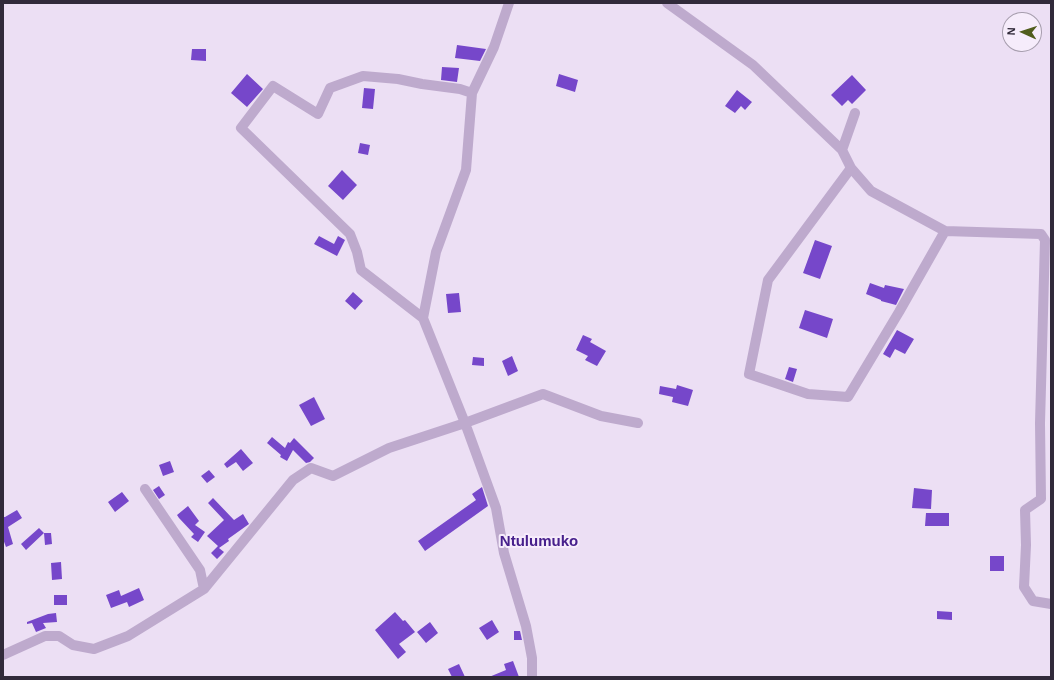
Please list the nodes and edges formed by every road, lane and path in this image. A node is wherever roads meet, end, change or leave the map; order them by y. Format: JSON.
{"nodes":[{"id":1,"x":509,"y":3,"type":"edge"},
{"id":2,"x":667,"y":3,"type":"edge"},
{"id":3,"x":472,"y":93,"type":"junction"},
{"id":4,"x":855,"y":114,"type":"dead end"},
{"id":5,"x":842,"y":150,"type":"junction"},
{"id":6,"x":851,"y":168,"type":"junction"},
{"id":7,"x":945,"y":231,"type":"junction"},
{"id":8,"x":423,"y":318,"type":"junction"},
{"id":9,"x":1046,"y":400,"type":"edge"},
{"id":10,"x":465,"y":423,"type":"junction"},
{"id":11,"x":638,"y":423,"type":"dead end"},
{"id":12,"x":145,"y":489,"type":"dead end"},
{"id":13,"x":204,"y":589,"type":"junction"},
{"id":14,"x":1051,"y":604,"type":"edge"},
{"id":15,"x":3,"y":654,"type":"edge"},
{"id":16,"x":532,"y":677,"type":"edge"}],
"edges":[{"from":1,"to":3,"type":"street"},
{"from":2,"to":5,"type":"street"},
{"from":3,"to":8,"type":"street"},
{"from":3,"to":8,"type":"street"},
{"from":4,"to":5,"type":"street"},
{"from":5,"to":6,"type":"street"},
{"from":6,"to":7,"type":"street"},
{"from":6,"to":7,"type":"street"},
{"from":7,"to":9,"type":"street"},
{"from":8,"to":10,"type":"street"},
{"from":9,"to":14,"type":"street"},
{"from":10,"to":11,"type":"street"},
{"from":10,"to":13,"type":"street"},
{"from":10,"to":16,"type":"street"},
{"from":12,"to":13,"type":"street"},
{"from":13,"to":15,"type":"street"}]}
